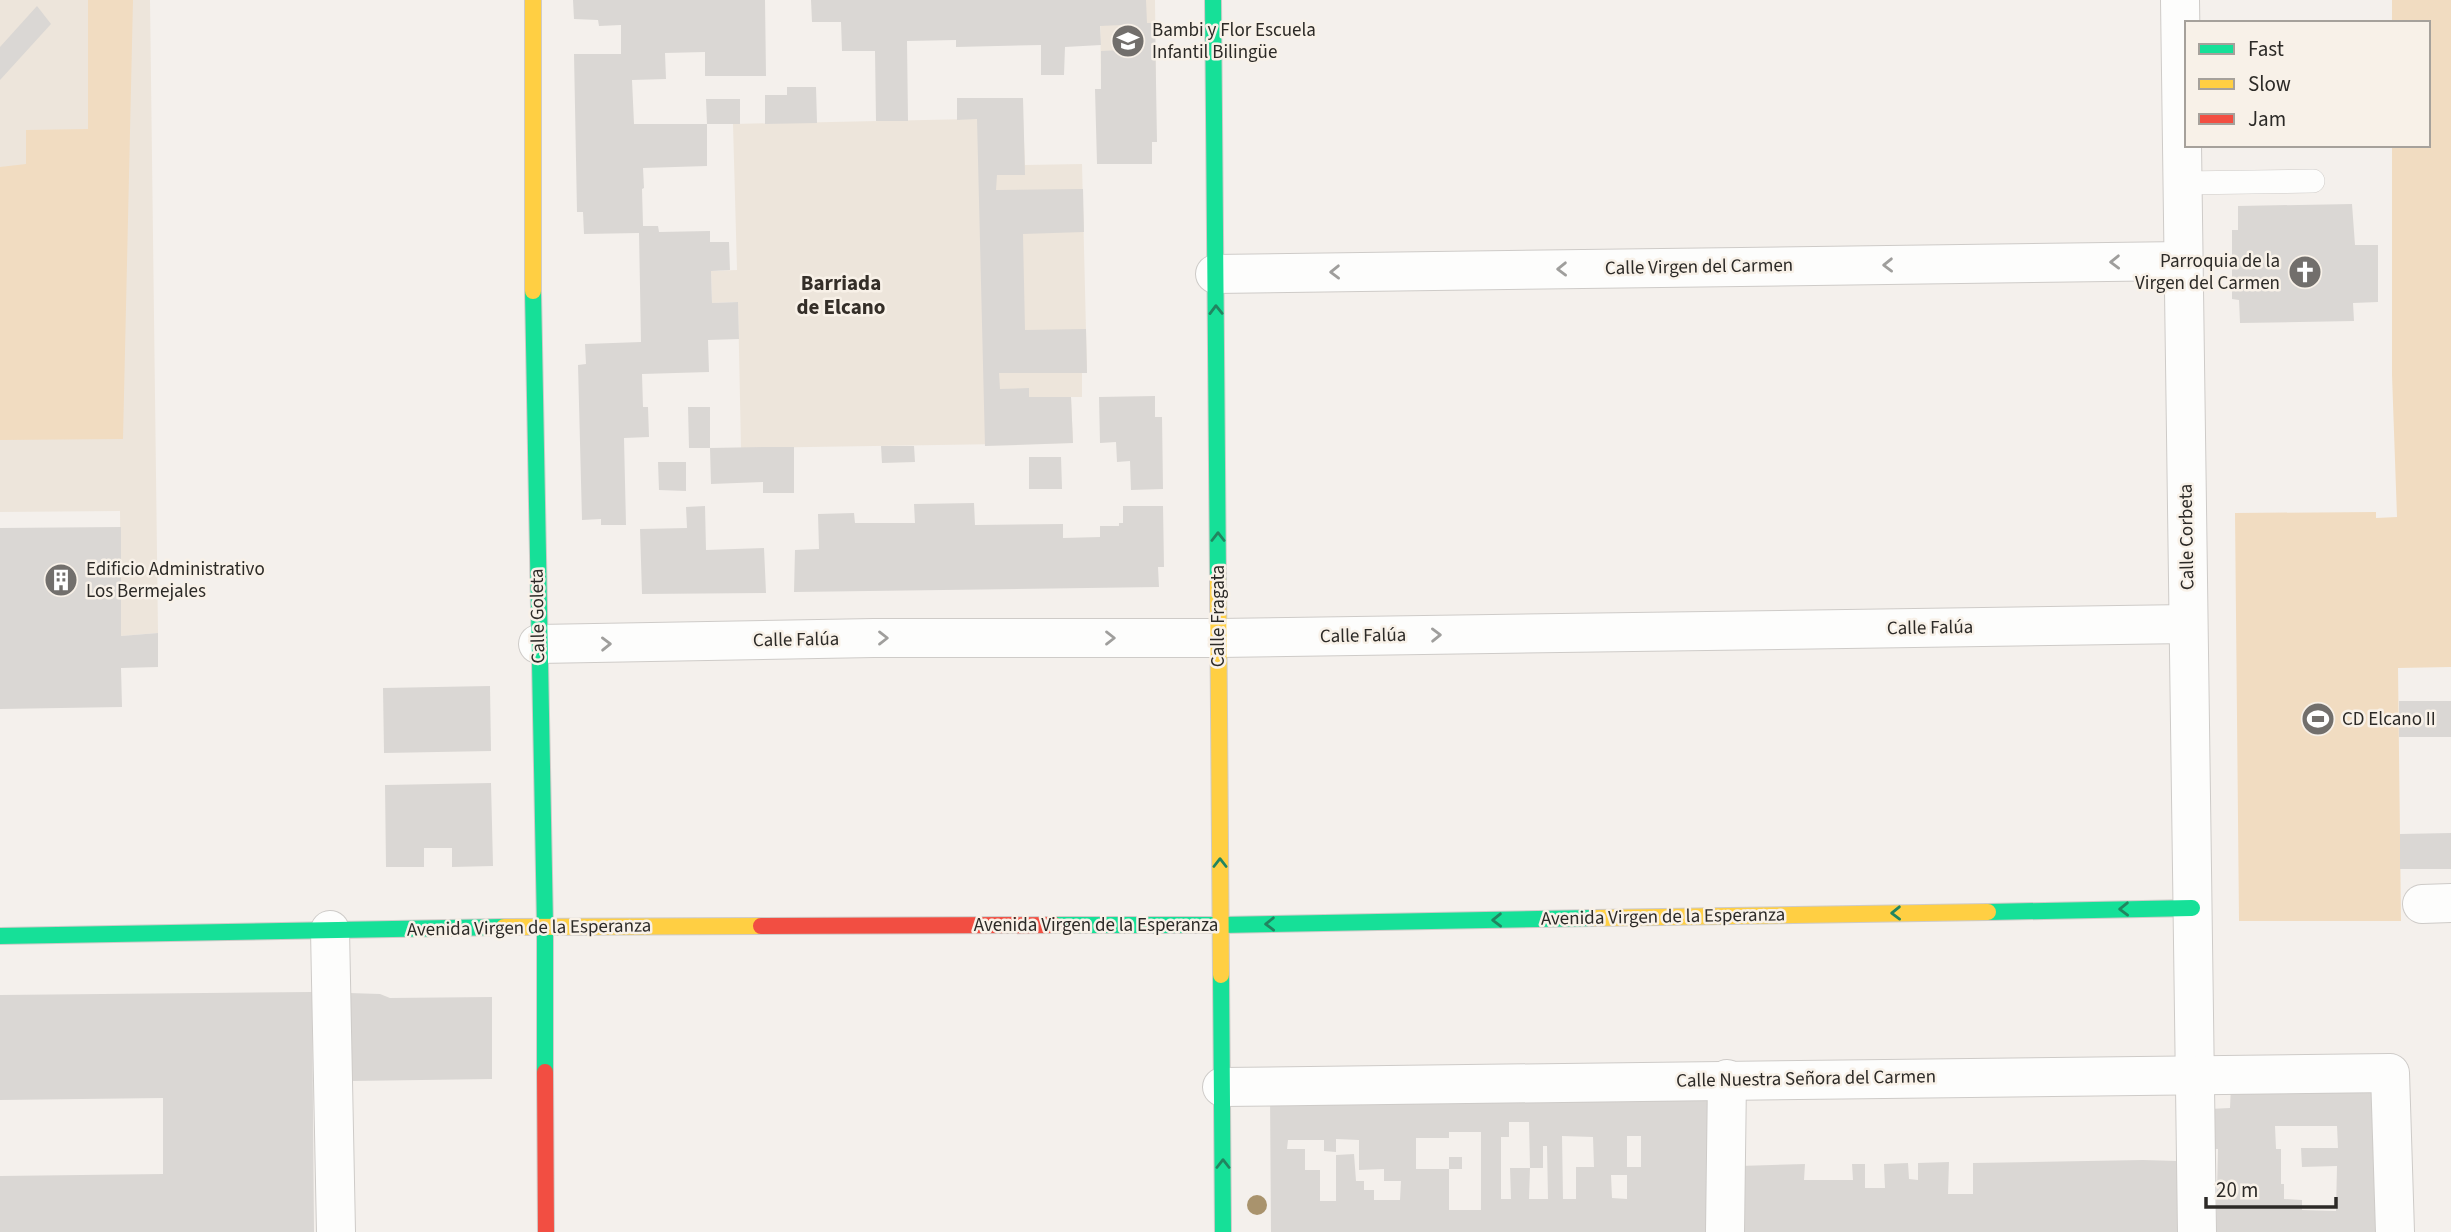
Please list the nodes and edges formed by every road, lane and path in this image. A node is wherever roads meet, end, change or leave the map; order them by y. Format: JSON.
{"nodes":[{"id":1,"x":533,"y":0,"type":"edge"},
{"id":2,"x":1213,"y":0,"type":"edge"},
{"id":3,"x":2180,"y":0,"type":"edge"},
{"id":4,"x":2313,"y":181,"type":"dead end"},
{"id":5,"x":2182,"y":183,"type":"junction"},
{"id":6,"x":2183,"y":261,"type":"junction"},
{"id":7,"x":1215,"y":274,"type":"junction"},
{"id":8,"x":2188,"y":624,"type":"junction"},
{"id":9,"x":1219,"y":638,"type":"junction"},
{"id":10,"x":538,"y":644,"type":"junction"},
{"id":11,"x":2192,"y":908,"type":"junction"},
{"id":12,"x":1221,"y":925,"type":"junction"},
{"id":13,"x":545,"y":926,"type":"junction"},
{"id":14,"x":330,"y":930,"type":"junction"},
{"id":15,"x":0,"y":936,"type":"edge"},
{"id":16,"x":2194,"y":1074,"type":"junction"},
{"id":17,"x":1727,"y":1079,"type":"junction"},
{"id":18,"x":1222,"y":1087,"type":"junction"},
{"id":19,"x":336,"y":1232,"type":"edge"},
{"id":20,"x":546,"y":1232,"type":"edge"},
{"id":21,"x":1223,"y":1232,"type":"edge"},
{"id":22,"x":1725,"y":1232,"type":"edge"},
{"id":23,"x":2197,"y":1232,"type":"edge"},
{"id":24,"x":2395,"y":1232,"type":"edge"}],
"edges":[{"from":1,"to":10,"type":"street","name":"Calle Goleta"},
{"from":2,"to":7,"type":"street","name":"Calle Fragata"},
{"from":3,"to":5,"type":"street","name":"Calle Corbeta"},
{"from":4,"to":5,"type":"lane"},
{"from":5,"to":6,"type":"street","name":"Calle Corbeta"},
{"from":6,"to":7,"type":"street","name":"Calle Virgen del Carmen","one_way":true},
{"from":6,"to":8,"type":"street","name":"Calle Corbeta"},
{"from":9,"to":7,"type":"street","name":"Calle Fragata","one_way":true},
{"from":9,"to":8,"type":"street","name":"Calle Falúa","one_way":true},
{"from":8,"to":11,"type":"street","name":"Calle Corbeta"},
{"from":10,"to":9,"type":"street","name":"Calle Falúa","one_way":true},
{"from":12,"to":9,"type":"street","name":"Calle Fragata","one_way":true},
{"from":10,"to":13,"type":"street","name":"Calle Goleta"},
{"from":11,"to":12,"type":"street","name":"Avenida Virgen de la Esperanza","one_way":true},
{"from":11,"to":16,"type":"street","name":"Calle Corbeta"},
{"from":12,"to":13,"type":"street","name":"Avenida Virgen de la Esperanza"},
{"from":12,"to":18,"type":"street","name":"Calle Fragata"},
{"from":13,"to":14,"type":"street","name":"Avenida Virgen de la Esperanza"},
{"from":13,"to":20,"type":"street","name":"Calle Goleta"},
{"from":14,"to":15,"type":"street","name":"Avenida Virgen de la Esperanza"},
{"from":14,"to":19,"type":"street"},
{"from":16,"to":17,"type":"street","name":"Calle Nuestra Señora del Carmen"},
{"from":16,"to":23,"type":"street","name":"Calle Corbeta"},
{"from":16,"to":24,"type":"street","name":"Calle Nuestra Señora del Carmen"},
{"from":17,"to":18,"type":"street","name":"Calle Nuestra Señora del Carmen"},
{"from":17,"to":22,"type":"street"},
{"from":21,"to":18,"type":"street","name":"Calle Fragata","one_way":true}]}
